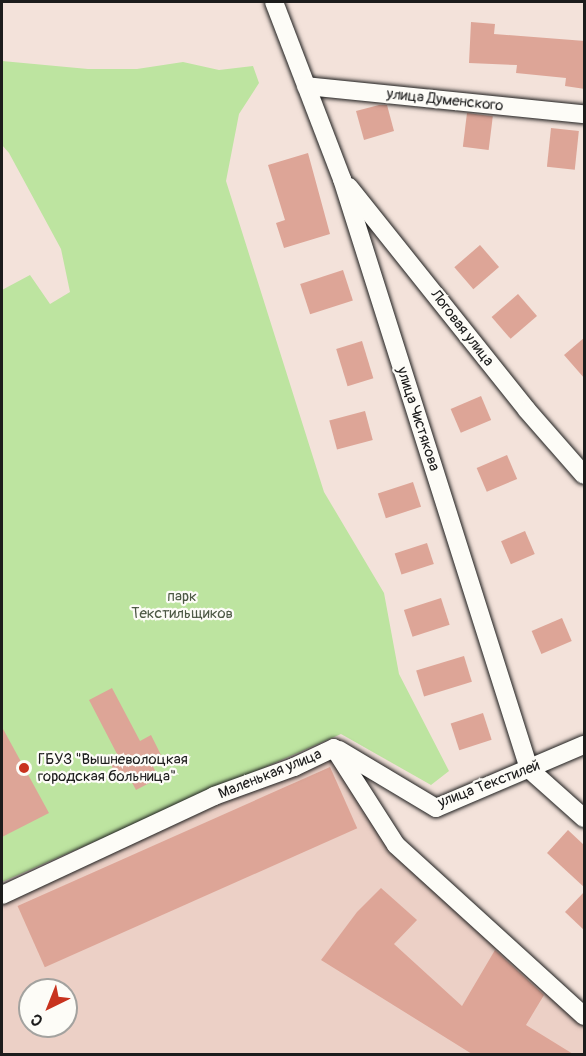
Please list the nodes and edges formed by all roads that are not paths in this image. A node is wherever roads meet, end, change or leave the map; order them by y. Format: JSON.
{"nodes":[{"id":1,"x":274,"y":2,"type":"edge"},
{"id":2,"x":306,"y":86,"type":"junction"},
{"id":3,"x":585,"y":114,"type":"edge"},
{"id":4,"x":342,"y":179,"type":"junction"},
{"id":5,"x":585,"y":474,"type":"edge"},
{"id":6,"x":585,"y":745,"type":"edge"},
{"id":7,"x":334,"y":748,"type":"junction"},
{"id":8,"x":529,"y":769,"type":"junction"},
{"id":9,"x":585,"y":818,"type":"edge"},
{"id":10,"x":2,"y":896,"type":"edge"},
{"id":11,"x":585,"y":1016,"type":"edge"}],
"edges":[{"from":1,"to":2,"type":"street","name":"улица Чистякова"},
{"from":2,"to":3,"type":"street","name":"улица Думенского"},
{"from":2,"to":4,"type":"street","name":"улица Чистякова"},
{"from":4,"to":5,"type":"street","name":"Логовая улица"},
{"from":4,"to":8,"type":"street","name":"улица Чистякова"},
{"from":6,"to":8,"type":"street","name":"улица Текстилей"},
{"from":7,"to":8,"type":"street","name":"улица Текстилей"},
{"from":7,"to":10,"type":"street","name":"Маленькая улица"},
{"from":7,"to":11,"type":"street","name":"Маленькая улица"},
{"from":8,"to":9,"type":"street"}]}
